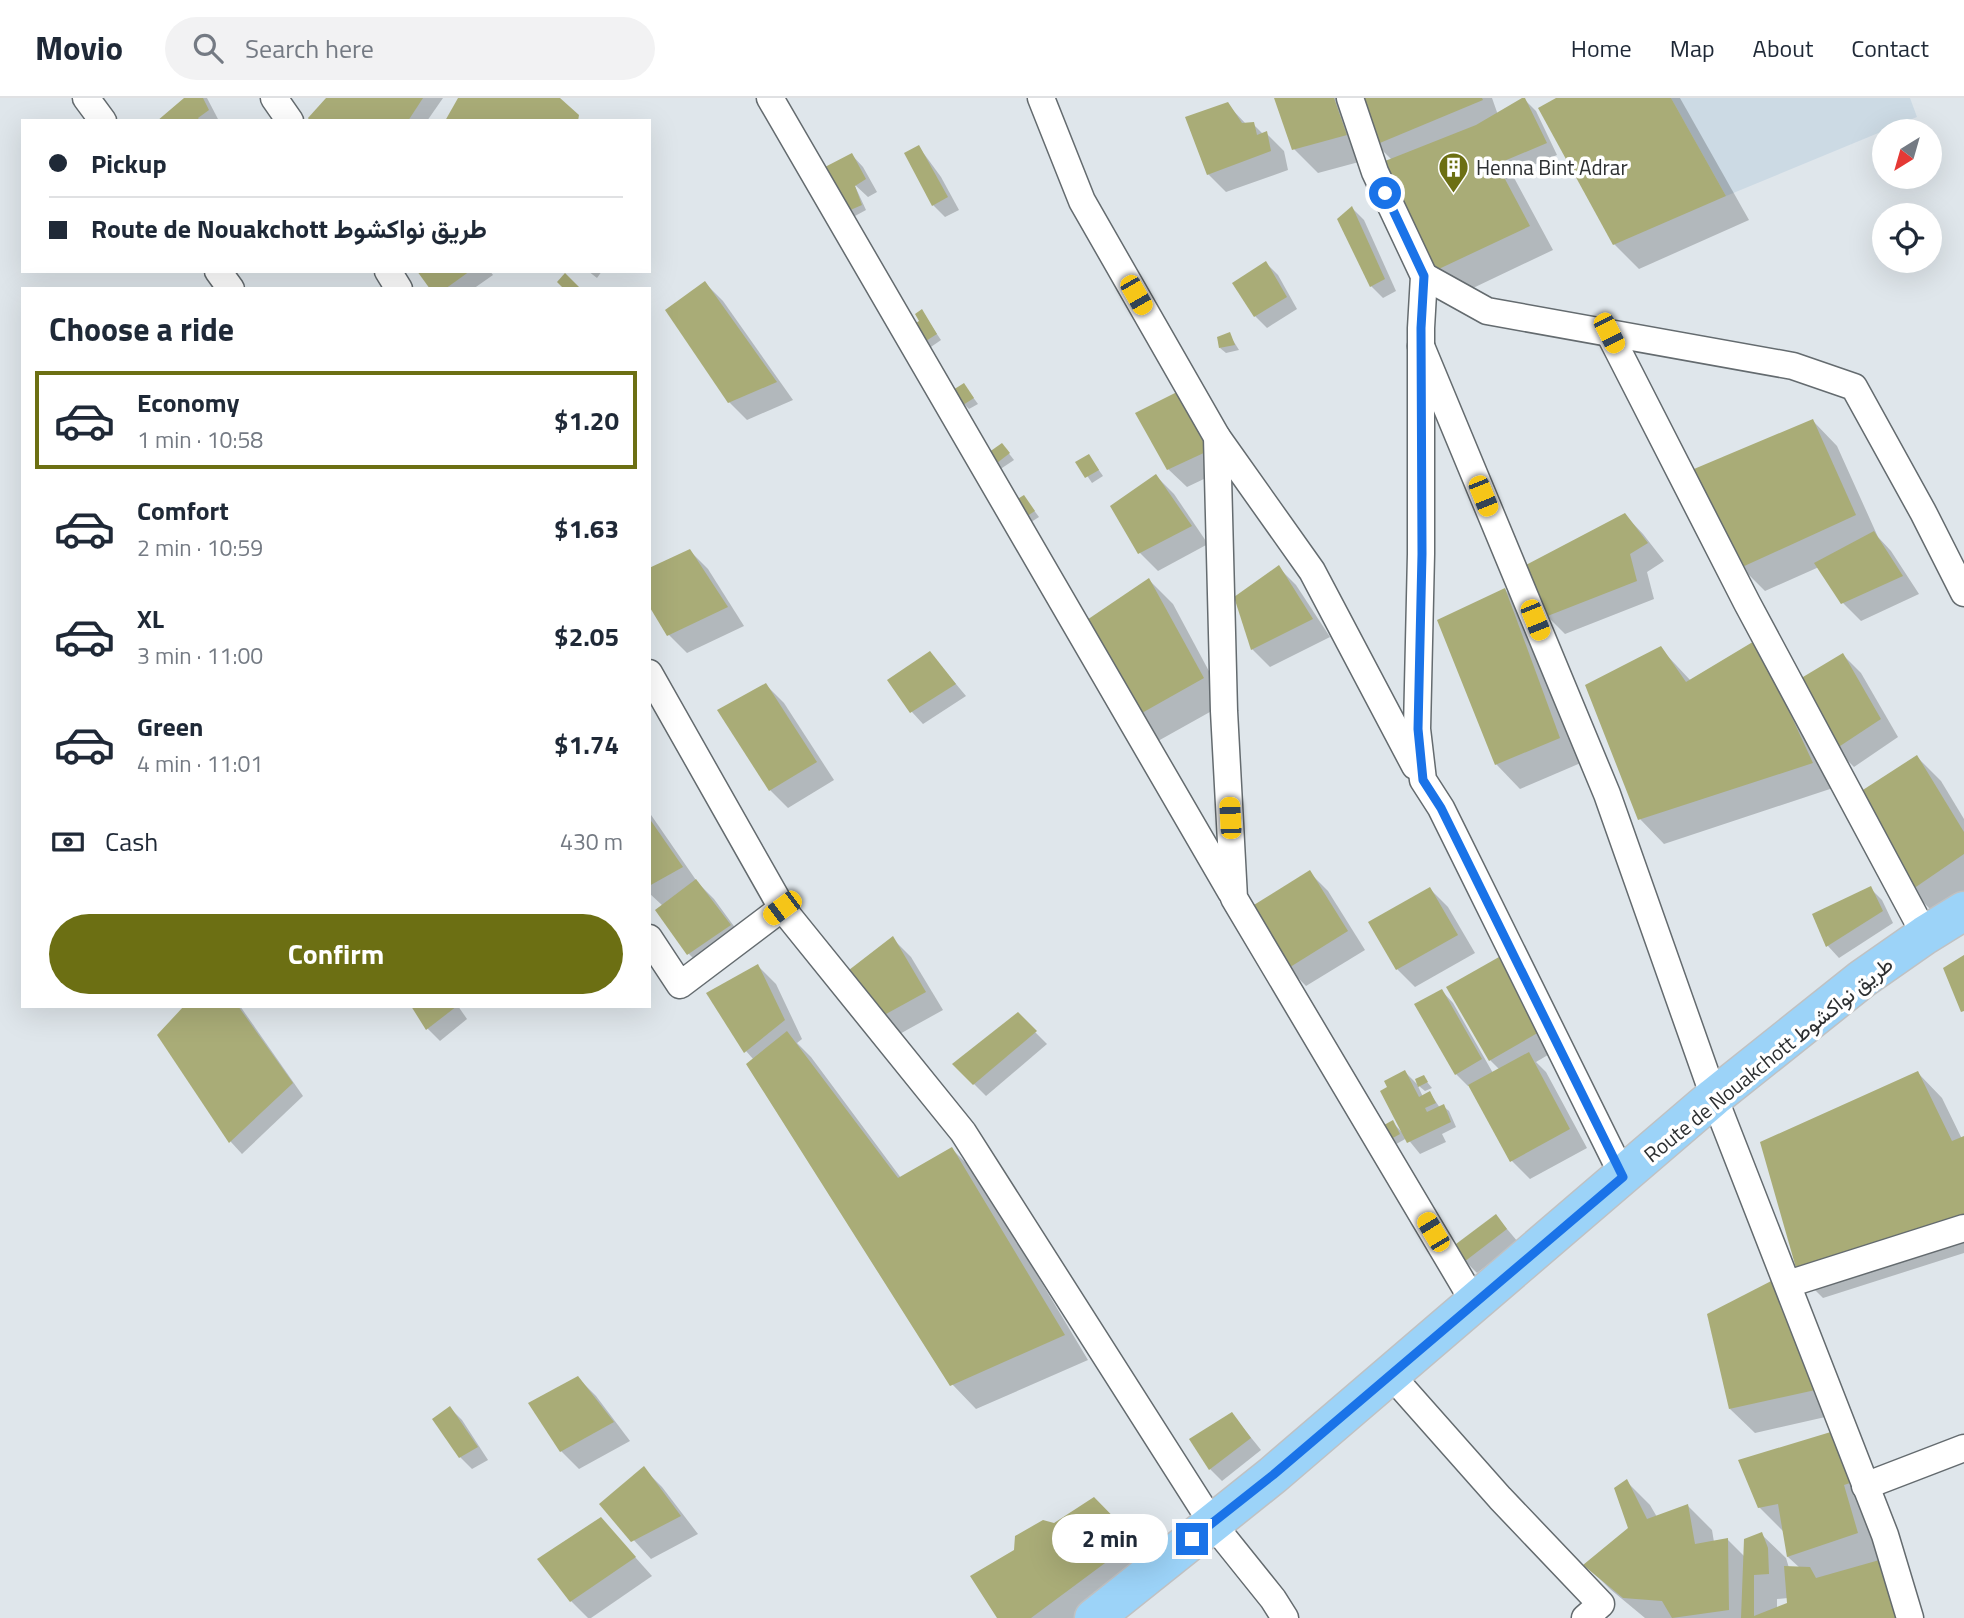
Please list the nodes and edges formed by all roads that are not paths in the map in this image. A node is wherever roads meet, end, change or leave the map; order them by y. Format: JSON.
{"nodes":[{"id":1,"x":86,"y":98,"type":"edge"},
{"id":2,"x":274,"y":98,"type":"edge"},
{"id":3,"x":769,"y":98,"type":"edge"},
{"id":4,"x":1041,"y":98,"type":"edge"},
{"id":5,"x":1350,"y":98,"type":"edge"},
{"id":6,"x":102,"y":119,"type":"edge"},
{"id":7,"x":289,"y":119,"type":"edge"},
{"id":8,"x":1424,"y":276,"type":"junction"},
{"id":9,"x":1609,"y":333,"type":"junction"},
{"id":10,"x":1421,"y":346,"type":"junction"},
{"id":11,"x":1217,"y":437,"type":"junction"},
{"id":12,"x":1964,"y":593,"type":"edge"},
{"id":13,"x":651,"y":677,"type":"edge"},
{"id":14,"x":1423,"y":780,"type":"junction"},
{"id":15,"x":1234,"y":898,"type":"junction"},
{"id":16,"x":782,"y":908,"type":"junction"},
{"id":17,"x":1964,"y":911,"type":"edge"},
{"id":18,"x":1925,"y":935,"type":"junction"},
{"id":19,"x":651,"y":941,"type":"edge"},
{"id":20,"x":1714,"y":1097,"type":"junction"},
{"id":21,"x":1623,"y":1177,"type":"junction"},
{"id":22,"x":1964,"y":1228,"type":"edge"},
{"id":23,"x":1788,"y":1284,"type":"junction"},
{"id":24,"x":1474,"y":1302,"type":"junction"},
{"id":25,"x":1391,"y":1375,"type":"junction"},
{"id":26,"x":1964,"y":1448,"type":"edge"},
{"id":27,"x":1865,"y":1486,"type":"junction"},
{"id":28,"x":1212,"y":1523,"type":"junction"},
{"id":29,"x":1094,"y":1618,"type":"edge"},
{"id":30,"x":1285,"y":1618,"type":"edge"},
{"id":31,"x":1585,"y":1618,"type":"edge"},
{"id":32,"x":1910,"y":1618,"type":"edge"}],
"edges":[{"from":1,"to":6,"type":"street"},
{"from":2,"to":7,"type":"street"},
{"from":3,"to":15,"type":"street"},
{"from":4,"to":11,"type":"street"},
{"from":5,"to":8,"type":"street"},
{"from":8,"to":9,"type":"street"},
{"from":8,"to":10,"type":"street"},
{"from":9,"to":12,"type":"street"},
{"from":9,"to":18,"type":"street"},
{"from":10,"to":14,"type":"street"},
{"from":10,"to":20,"type":"street"},
{"from":11,"to":14,"type":"street"},
{"from":11,"to":15,"type":"street"},
{"from":13,"to":16,"type":"street"},
{"from":14,"to":21,"type":"street"},
{"from":15,"to":24,"type":"street"},
{"from":16,"to":19,"type":"street"},
{"from":16,"to":28,"type":"street"},
{"from":17,"to":18,"type":"highway","name":"Route de Nouakchott طريق نواكشوط"},
{"from":18,"to":20,"type":"highway","name":"Route de Nouakchott طريق نواكشوط"},
{"from":20,"to":21,"type":"highway","name":"Route de Nouakchott طريق نواكشوط"},
{"from":20,"to":23,"type":"street"},
{"from":21,"to":24,"type":"highway","name":"Route de Nouakchott طريق نواكشوط"},
{"from":22,"to":23,"type":"street"},
{"from":23,"to":27,"type":"street"},
{"from":24,"to":25,"type":"highway","name":"Route de Nouakchott طريق نواكشوط"},
{"from":25,"to":28,"type":"highway","name":"Route de Nouakchott طريق نواكشوط"},
{"from":25,"to":31,"type":"street"},
{"from":26,"to":27,"type":"street"},
{"from":27,"to":32,"type":"street"},
{"from":28,"to":29,"type":"highway","name":"Route de Nouakchott طريق نواكشوط"},
{"from":28,"to":30,"type":"street"}]}
